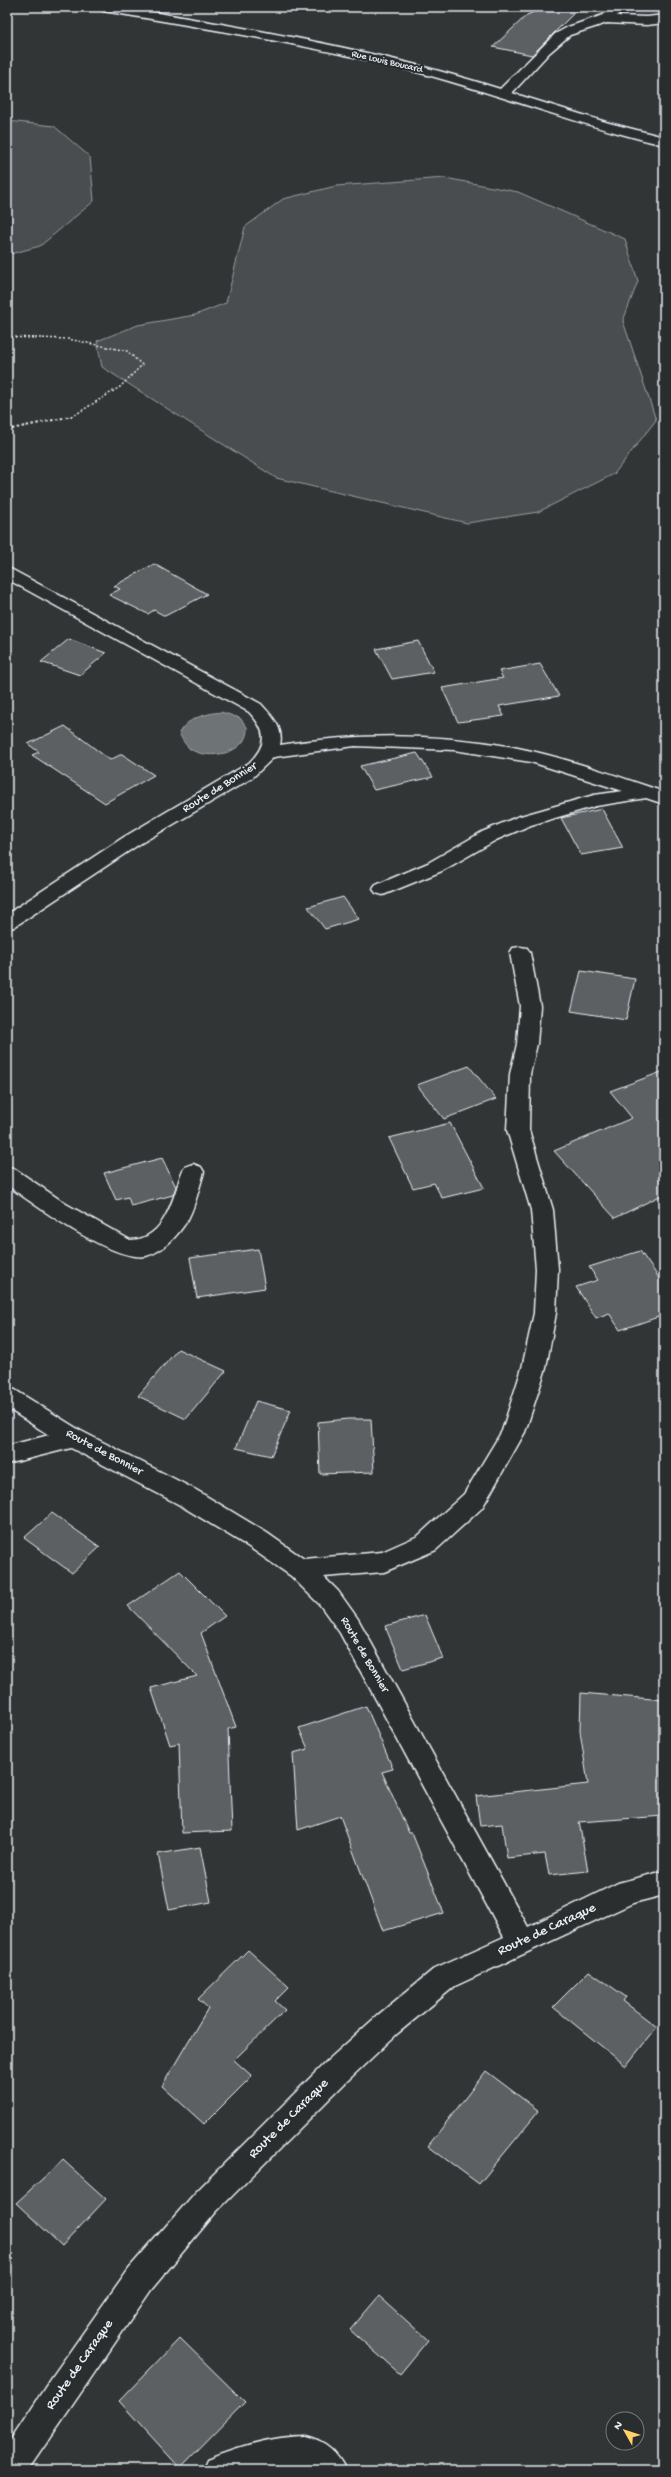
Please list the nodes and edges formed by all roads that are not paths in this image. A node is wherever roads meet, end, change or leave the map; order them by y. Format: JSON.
{"nodes":[{"id":1,"x":103,"y":7,"type":"edge"},
{"id":2,"x":156,"y":12,"type":"edge"},
{"id":3,"x":609,"y":13,"type":"edge"},
{"id":4,"x":664,"y":19,"type":"edge"},
{"id":5,"x":502,"y":95,"type":"junction"},
{"id":6,"x":664,"y":141,"type":"edge"},
{"id":7,"x":7,"y":572,"type":"edge"},
{"id":8,"x":268,"y":752,"type":"junction"},
{"id":9,"x":655,"y":796,"type":"edge"},
{"id":10,"x":382,"y":889,"type":"dead end"},
{"id":11,"x":7,"y":923,"type":"edge"},
{"id":12,"x":520,"y":953,"type":"dead end"},
{"id":13,"x":193,"y":1172,"type":"dead end"},
{"id":14,"x":7,"y":1174,"type":"edge"},
{"id":15,"x":7,"y":1396,"type":"edge"},
{"id":16,"x":73,"y":1438,"type":"junction"},
{"id":17,"x":7,"y":1455,"type":"edge"},
{"id":18,"x":300,"y":1570,"type":"junction"},
{"id":19,"x":664,"y":1883,"type":"edge"},
{"id":20,"x":522,"y":1943,"type":"junction"},
{"id":21,"x":9,"y":2470,"type":"edge"},
{"id":22,"x":219,"y":2470,"type":"edge"},
{"id":23,"x":330,"y":2470,"type":"edge"}],
"edges":[{"from":1,"to":2,"type":"street","name":"Rue Louis Boucard"},
{"from":2,"to":5,"type":"street","name":"Rue Louis Boucard"},
{"from":3,"to":4,"type":"street"},
{"from":3,"to":5,"type":"street"},
{"from":5,"to":6,"type":"street","name":"Rue Louis Boucard"},
{"from":7,"to":8,"type":"street","name":"Route de Bonnier"},
{"from":8,"to":9,"type":"street"},
{"from":8,"to":11,"type":"street","name":"Route de Bonnier"},
{"from":9,"to":10,"type":"street"},
{"from":12,"to":18,"type":"street"},
{"from":13,"to":14,"type":"street"},
{"from":15,"to":16,"type":"street","name":"Route de Bonnier"},
{"from":16,"to":17,"type":"street"},
{"from":16,"to":18,"type":"street","name":"Route de Bonnier"},
{"from":18,"to":20,"type":"street","name":"Route de Bonnier"},
{"from":19,"to":20,"type":"street","name":"Route de Caraque"},
{"from":20,"to":21,"type":"street","name":"Route de Caraque"},
{"from":22,"to":23,"type":"street"}]}
